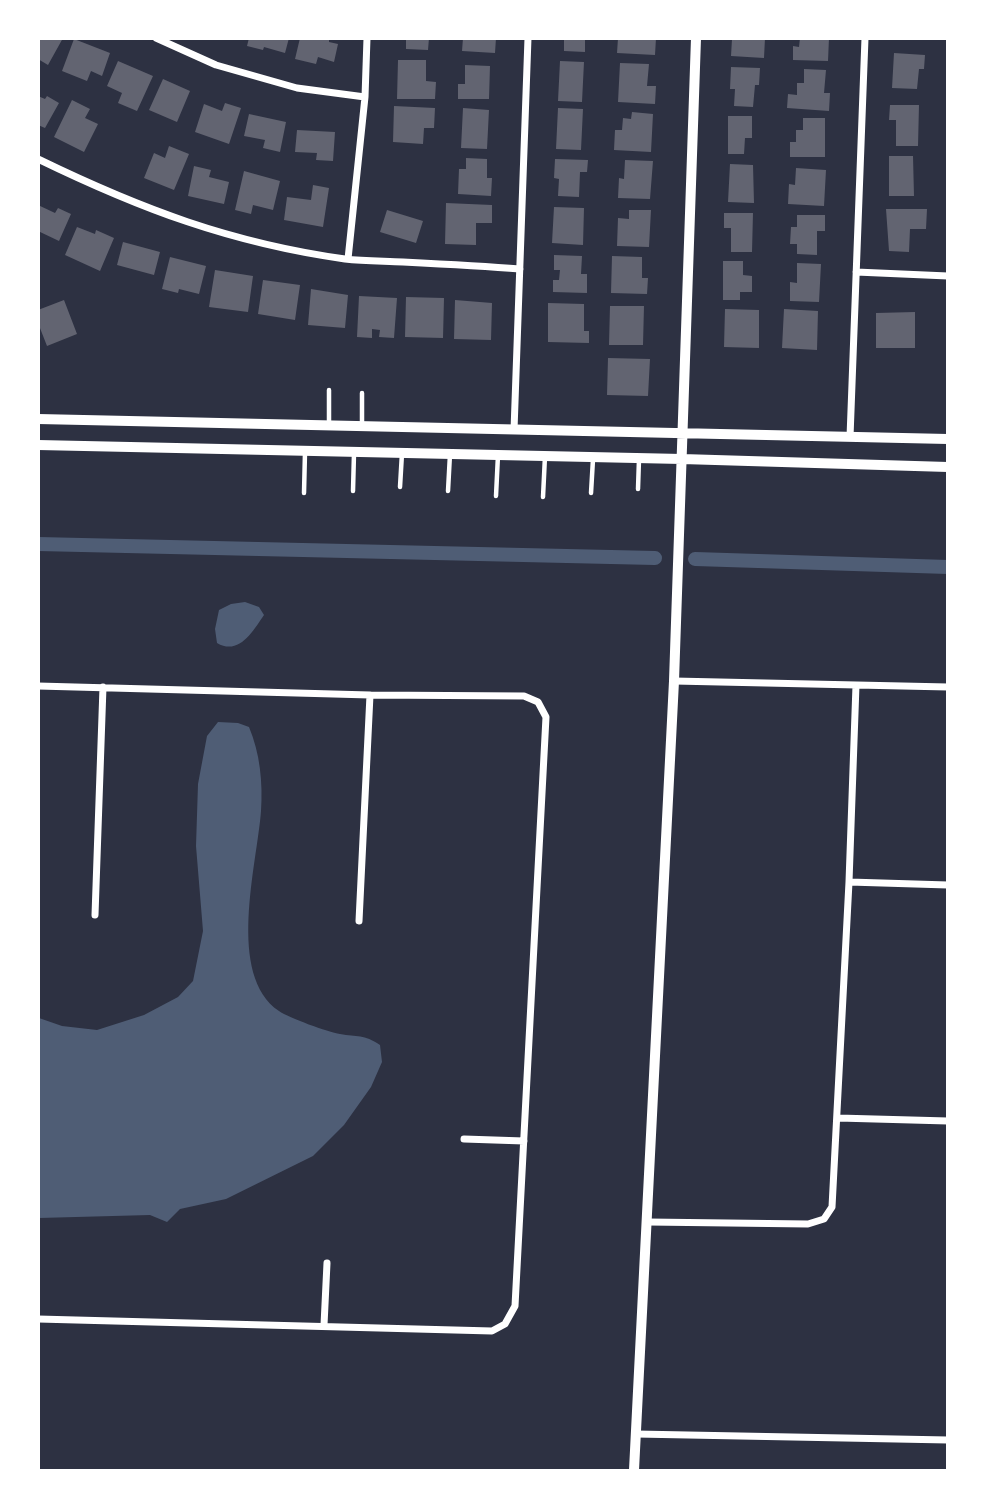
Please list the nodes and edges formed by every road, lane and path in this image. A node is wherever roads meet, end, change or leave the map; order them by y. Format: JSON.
{"nodes":[{"id":1,"x":156,"y":38,"type":"edge"},
{"id":2,"x":368,"y":38,"type":"edge"},
{"id":3,"x":528,"y":38,"type":"edge"},
{"id":4,"x":696,"y":38,"type":"edge"},
{"id":5,"x":865,"y":38,"type":"edge"},
{"id":6,"x":365,"y":97,"type":"junction"},
{"id":7,"x":38,"y":159,"type":"edge"},
{"id":8,"x":348,"y":259,"type":"junction"},
{"id":9,"x":520,"y":268,"type":"junction"},
{"id":10,"x":856,"y":272,"type":"junction"},
{"id":11,"x":947,"y":276,"type":"edge"},
{"id":12,"x":329,"y":390,"type":"dead end"},
{"id":13,"x":362,"y":393,"type":"dead end"},
{"id":14,"x":38,"y":419,"type":"edge"},
{"id":15,"x":329,"y":425,"type":"junction"},
{"id":16,"x":362,"y":426,"type":"junction"},
{"id":17,"x":514,"y":430,"type":"junction"},
{"id":18,"x":683,"y":434,"type":"junction"},
{"id":19,"x":850,"y":437,"type":"junction"},
{"id":20,"x":947,"y":439,"type":"edge"},
{"id":21,"x":38,"y":445,"type":"edge"},
{"id":22,"x":305,"y":451,"type":"junction"},
{"id":23,"x":355,"y":452,"type":"junction"},
{"id":24,"x":402,"y":453,"type":"junction"},
{"id":25,"x":450,"y":454,"type":"junction"},
{"id":26,"x":498,"y":455,"type":"junction"},
{"id":27,"x":545,"y":456,"type":"junction"},
{"id":28,"x":593,"y":457,"type":"junction"},
{"id":29,"x":639,"y":458,"type":"junction"},
{"id":30,"x":682,"y":459,"type":"junction"},
{"id":31,"x":947,"y":467,"type":"edge"},
{"id":32,"x":400,"y":487,"type":"dead end"},
{"id":33,"x":638,"y":489,"type":"dead end"},
{"id":34,"x":353,"y":491,"type":"dead end"},
{"id":35,"x":448,"y":491,"type":"dead end"},
{"id":36,"x":304,"y":493,"type":"dead end"},
{"id":37,"x":591,"y":493,"type":"dead end"},
{"id":38,"x":496,"y":496,"type":"dead end"},
{"id":39,"x":542,"y":497,"type":"dead end"},
{"id":40,"x":674,"y":681,"type":"junction"},
{"id":41,"x":856,"y":685,"type":"junction"},
{"id":42,"x":38,"y":686,"type":"edge"},
{"id":43,"x":103,"y":687,"type":"junction"},
{"id":44,"x":947,"y":687,"type":"edge"},
{"id":45,"x":370,"y":695,"type":"junction"},
{"id":46,"x":849,"y":882,"type":"junction"},
{"id":47,"x":947,"y":885,"type":"edge"},
{"id":48,"x":94,"y":915,"type":"dead end"},
{"id":49,"x":359,"y":921,"type":"dead end"},
{"id":50,"x":838,"y":1118,"type":"junction"},
{"id":51,"x":947,"y":1121,"type":"edge"},
{"id":52,"x":464,"y":1139,"type":"dead end"},
{"id":53,"x":524,"y":1141,"type":"junction"},
{"id":54,"x":648,"y":1222,"type":"junction"},
{"id":55,"x":327,"y":1263,"type":"dead end"},
{"id":56,"x":38,"y":1320,"type":"edge"},
{"id":57,"x":324,"y":1325,"type":"junction"},
{"id":58,"x":636,"y":1434,"type":"junction"},
{"id":59,"x":947,"y":1440,"type":"edge"},
{"id":60,"x":634,"y":1471,"type":"edge"}],
"edges":[{"from":1,"to":6,"type":"street"},
{"from":2,"to":6,"type":"street"},
{"from":3,"to":9,"type":"street"},
{"from":4,"to":18,"type":"street"},
{"from":5,"to":10,"type":"street"},
{"from":6,"to":8,"type":"street"},
{"from":7,"to":8,"type":"street"},
{"from":8,"to":9,"type":"street"},
{"from":9,"to":17,"type":"street"},
{"from":10,"to":11,"type":"street"},
{"from":10,"to":19,"type":"street"},
{"from":12,"to":15,"type":"lane"},
{"from":13,"to":16,"type":"lane"},
{"from":14,"to":15,"type":"street"},
{"from":15,"to":16,"type":"street"},
{"from":16,"to":17,"type":"street"},
{"from":17,"to":18,"type":"street"},
{"from":18,"to":19,"type":"street"},
{"from":18,"to":30,"type":"street"},
{"from":19,"to":20,"type":"street"},
{"from":21,"to":22,"type":"street"},
{"from":22,"to":23,"type":"street"},
{"from":22,"to":36,"type":"lane"},
{"from":23,"to":24,"type":"street"},
{"from":23,"to":34,"type":"lane"},
{"from":24,"to":25,"type":"street"},
{"from":24,"to":32,"type":"lane"},
{"from":25,"to":26,"type":"street"},
{"from":25,"to":35,"type":"lane"},
{"from":26,"to":27,"type":"street"},
{"from":26,"to":38,"type":"lane"},
{"from":27,"to":28,"type":"street"},
{"from":27,"to":39,"type":"lane"},
{"from":28,"to":29,"type":"street"},
{"from":28,"to":37,"type":"lane"},
{"from":29,"to":30,"type":"street"},
{"from":29,"to":33,"type":"lane"},
{"from":30,"to":31,"type":"street"},
{"from":30,"to":40,"type":"street"},
{"from":40,"to":41,"type":"street"},
{"from":40,"to":54,"type":"street"},
{"from":41,"to":44,"type":"street"},
{"from":41,"to":46,"type":"street"},
{"from":42,"to":43,"type":"street"},
{"from":43,"to":45,"type":"street"},
{"from":43,"to":48,"type":"street"},
{"from":45,"to":49,"type":"street"},
{"from":45,"to":53,"type":"street"},
{"from":46,"to":47,"type":"street"},
{"from":46,"to":50,"type":"street"},
{"from":50,"to":51,"type":"street"},
{"from":50,"to":54,"type":"street"},
{"from":52,"to":53,"type":"street"},
{"from":53,"to":57,"type":"street"},
{"from":54,"to":58,"type":"street"},
{"from":55,"to":57,"type":"street"},
{"from":56,"to":57,"type":"street"},
{"from":58,"to":59,"type":"street"},
{"from":58,"to":60,"type":"street"}]}
